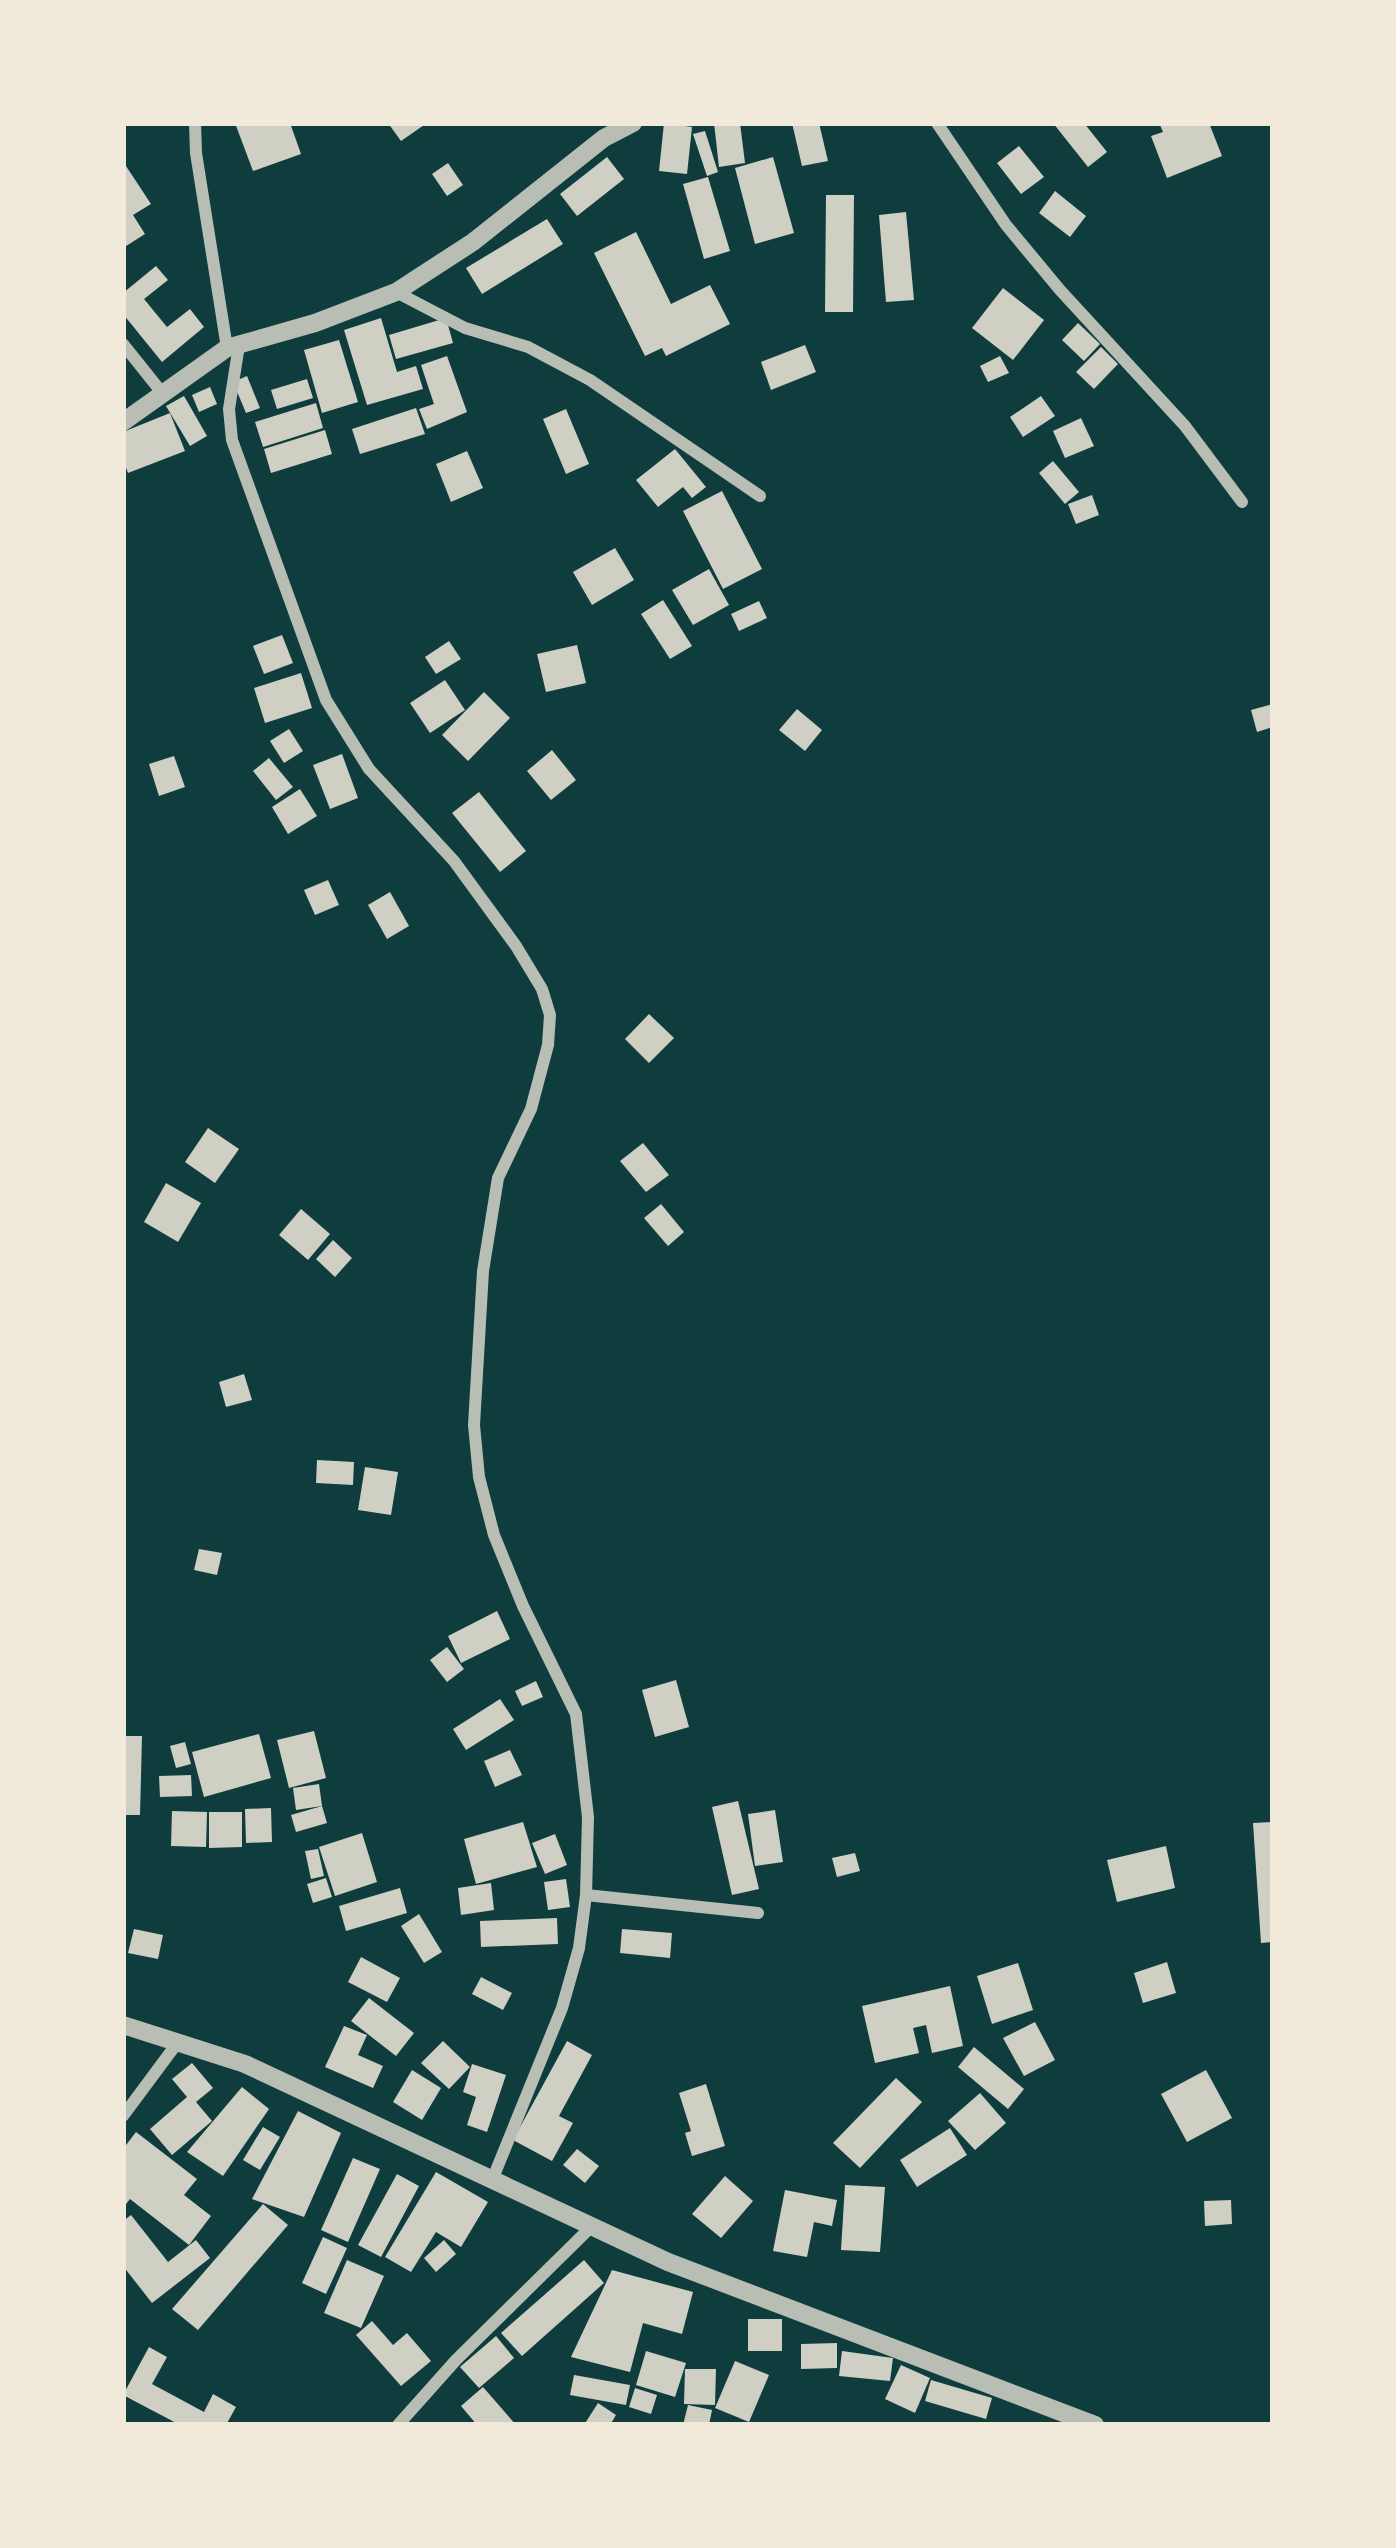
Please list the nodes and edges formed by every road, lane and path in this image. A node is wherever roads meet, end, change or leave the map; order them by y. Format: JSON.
{"nodes":[{"id":1,"x":195,"y":123,"type":"edge"},
{"id":2,"x":633,"y":123,"type":"edge"},
{"id":3,"x":937,"y":123,"type":"edge"},
{"id":4,"x":396,"y":292,"type":"junction"},
{"id":5,"x":123,"y":344,"type":"edge"},
{"id":6,"x":233,"y":346,"type":"junction"},
{"id":7,"x":163,"y":394,"type":"junction"},
{"id":8,"x":123,"y":422,"type":"edge"},
{"id":9,"x":760,"y":496,"type":"dead end"},
{"id":10,"x":1242,"y":502,"type":"dead end"},
{"id":11,"x":586,"y":1895,"type":"junction"},
{"id":12,"x":758,"y":1913,"type":"dead end"},
{"id":13,"x":123,"y":2025,"type":"edge"},
{"id":14,"x":178,"y":2042,"type":"junction"},
{"id":15,"x":123,"y":2116,"type":"edge"},
{"id":16,"x":494,"y":2179,"type":"junction"},
{"id":17,"x":592,"y":2226,"type":"junction"},
{"id":18,"x":398,"y":2425,"type":"edge"},
{"id":19,"x":1096,"y":2425,"type":"edge"}],
"edges":[{"from":1,"to":6,"type":"street"},
{"from":2,"to":4,"type":"street"},
{"from":3,"to":10,"type":"street"},
{"from":4,"to":6,"type":"street"},
{"from":4,"to":9,"type":"street"},
{"from":5,"to":7,"type":"street"},
{"from":6,"to":7,"type":"street"},
{"from":6,"to":11,"type":"street"},
{"from":7,"to":8,"type":"street"},
{"from":11,"to":12,"type":"street"},
{"from":11,"to":16,"type":"street"},
{"from":13,"to":14,"type":"street"},
{"from":14,"to":15,"type":"street"},
{"from":14,"to":16,"type":"street"},
{"from":16,"to":17,"type":"street"},
{"from":17,"to":18,"type":"street"},
{"from":17,"to":19,"type":"street"}]}
